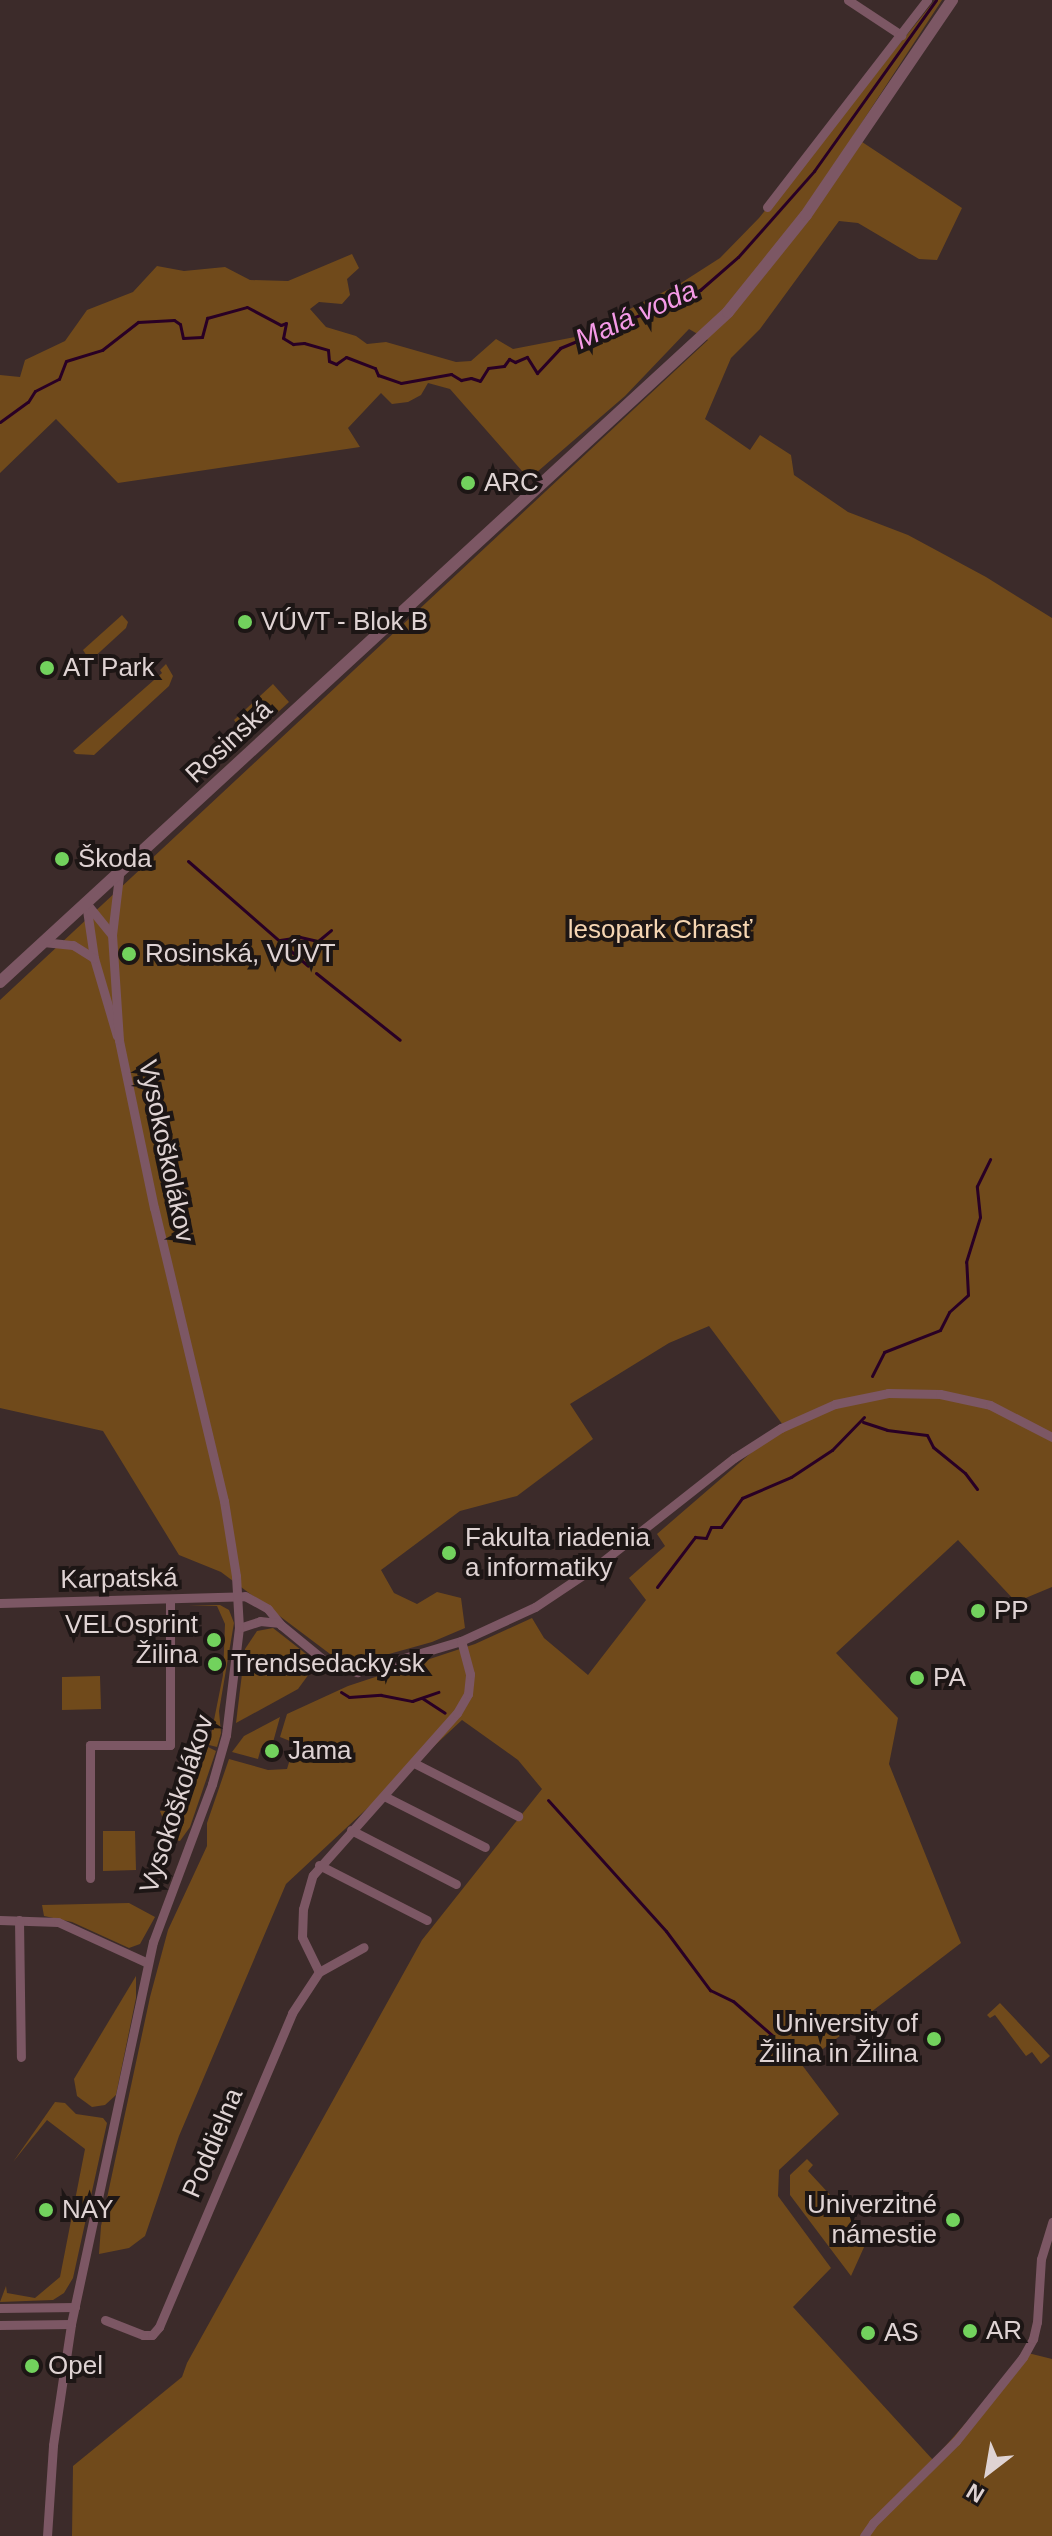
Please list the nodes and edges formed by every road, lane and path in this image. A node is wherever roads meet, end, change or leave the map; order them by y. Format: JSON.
{"nodes":[{"id":1,"x":848,"y":0,"type":"edge"},
{"id":2,"x":927,"y":0,"type":"edge"},
{"id":3,"x":952,"y":0,"type":"edge"},
{"id":4,"x":901,"y":35,"type":"junction"},
{"id":5,"x":767,"y":207,"type":"dead end"},
{"id":6,"x":121,"y":871,"type":"junction"},
{"id":7,"x":86,"y":903,"type":"junction"},
{"id":8,"x":112,"y":935,"type":"junction"},
{"id":9,"x":43,"y":942,"type":"junction"},
{"id":10,"x":94,"y":958,"type":"junction"},
{"id":11,"x":0,"y":982,"type":"edge"},
{"id":12,"x":119,"y":1040,"type":"junction"},
{"id":13,"x":1052,"y":1437,"type":"edge"},
{"id":14,"x":238,"y":1597,"type":"junction"},
{"id":15,"x":170,"y":1600,"type":"junction"},
{"id":16,"x":0,"y":1603,"type":"edge"},
{"id":17,"x":281,"y":1625,"type":"junction"},
{"id":18,"x":239,"y":1628,"type":"junction"},
{"id":19,"x":461,"y":1641,"type":"junction"},
{"id":20,"x":414,"y":1763,"type":"junction"},
{"id":21,"x":384,"y":1796,"type":"junction"},
{"id":22,"x":518,"y":1816,"type":"dead end"},
{"id":23,"x":351,"y":1830,"type":"junction"},
{"id":24,"x":485,"y":1847,"type":"dead end"},
{"id":25,"x":319,"y":1865,"type":"junction"},
{"id":26,"x":90,"y":1878,"type":"dead end"},
{"id":27,"x":456,"y":1884,"type":"dead end"},
{"id":28,"x":0,"y":1920,"type":"edge"},
{"id":29,"x":19,"y":1920,"type":"junction"},
{"id":30,"x":427,"y":1920,"type":"dead end"},
{"id":31,"x":364,"y":1947,"type":"dead end"},
{"id":32,"x":148,"y":1963,"type":"junction"},
{"id":33,"x":319,"y":1972,"type":"junction"},
{"id":34,"x":21,"y":2057,"type":"dead end"},
{"id":35,"x":1052,"y":2222,"type":"edge"},
{"id":36,"x":75,"y":2307,"type":"junction"},
{"id":37,"x":0,"y":2308,"type":"edge"},
{"id":38,"x":105,"y":2320,"type":"dead end"},
{"id":39,"x":71,"y":2324,"type":"junction"},
{"id":40,"x":0,"y":2325,"type":"edge"},
{"id":41,"x":47,"y":2536,"type":"edge"},
{"id":42,"x":864,"y":2536,"type":"edge"}],
"edges":[{"from":1,"to":4,"type":"street"},
{"from":2,"to":4,"type":"street"},
{"from":3,"to":6,"type":"street","name":"Rosinská"},
{"from":4,"to":5,"type":"street"},
{"from":6,"to":7,"type":"street","name":"Rosinská"},
{"from":6,"to":8,"type":"street","name":"Vysokoškolákov"},
{"from":7,"to":8,"type":"street"},
{"from":7,"to":9,"type":"street","name":"Rosinská"},
{"from":7,"to":10,"type":"street","name":"Vysokoškolákov"},
{"from":8,"to":12,"type":"street","name":"Vysokoškolákov"},
{"from":9,"to":10,"type":"street"},
{"from":9,"to":11,"type":"street","name":"Rosinská"},
{"from":10,"to":12,"type":"street","name":"Vysokoškolákov"},
{"from":12,"to":14,"type":"street","name":"Vysokoškolákov"},
{"from":13,"to":19,"type":"street"},
{"from":14,"to":15,"type":"street","name":"Karpatská"},
{"from":14,"to":17,"type":"street"},
{"from":14,"to":18,"type":"street","name":"Vysokoškolákov"},
{"from":15,"to":16,"type":"street","name":"Karpatská"},
{"from":15,"to":26,"type":"street"},
{"from":17,"to":18,"type":"street"},
{"from":17,"to":19,"type":"street"},
{"from":18,"to":32,"type":"street","name":"Vysokoškolákov"},
{"from":19,"to":20,"type":"street"},
{"from":20,"to":21,"type":"street"},
{"from":20,"to":22,"type":"street"},
{"from":21,"to":23,"type":"street"},
{"from":21,"to":24,"type":"street"},
{"from":23,"to":25,"type":"street"},
{"from":23,"to":27,"type":"street"},
{"from":25,"to":30,"type":"street"},
{"from":25,"to":33,"type":"street"},
{"from":28,"to":29,"type":"street"},
{"from":29,"to":32,"type":"street"},
{"from":29,"to":34,"type":"street"},
{"from":31,"to":33,"type":"street","name":"Poddielna"},
{"from":32,"to":36,"type":"street","name":"Vysokoškolákov"},
{"from":33,"to":38,"type":"street","name":"Poddielna"},
{"from":35,"to":42,"type":"street"},
{"from":36,"to":37,"type":"street"},
{"from":36,"to":39,"type":"street","name":"Vysokoškolákov"},
{"from":39,"to":40,"type":"street"},
{"from":39,"to":41,"type":"street","name":"Vysokoškolákov"}]}
